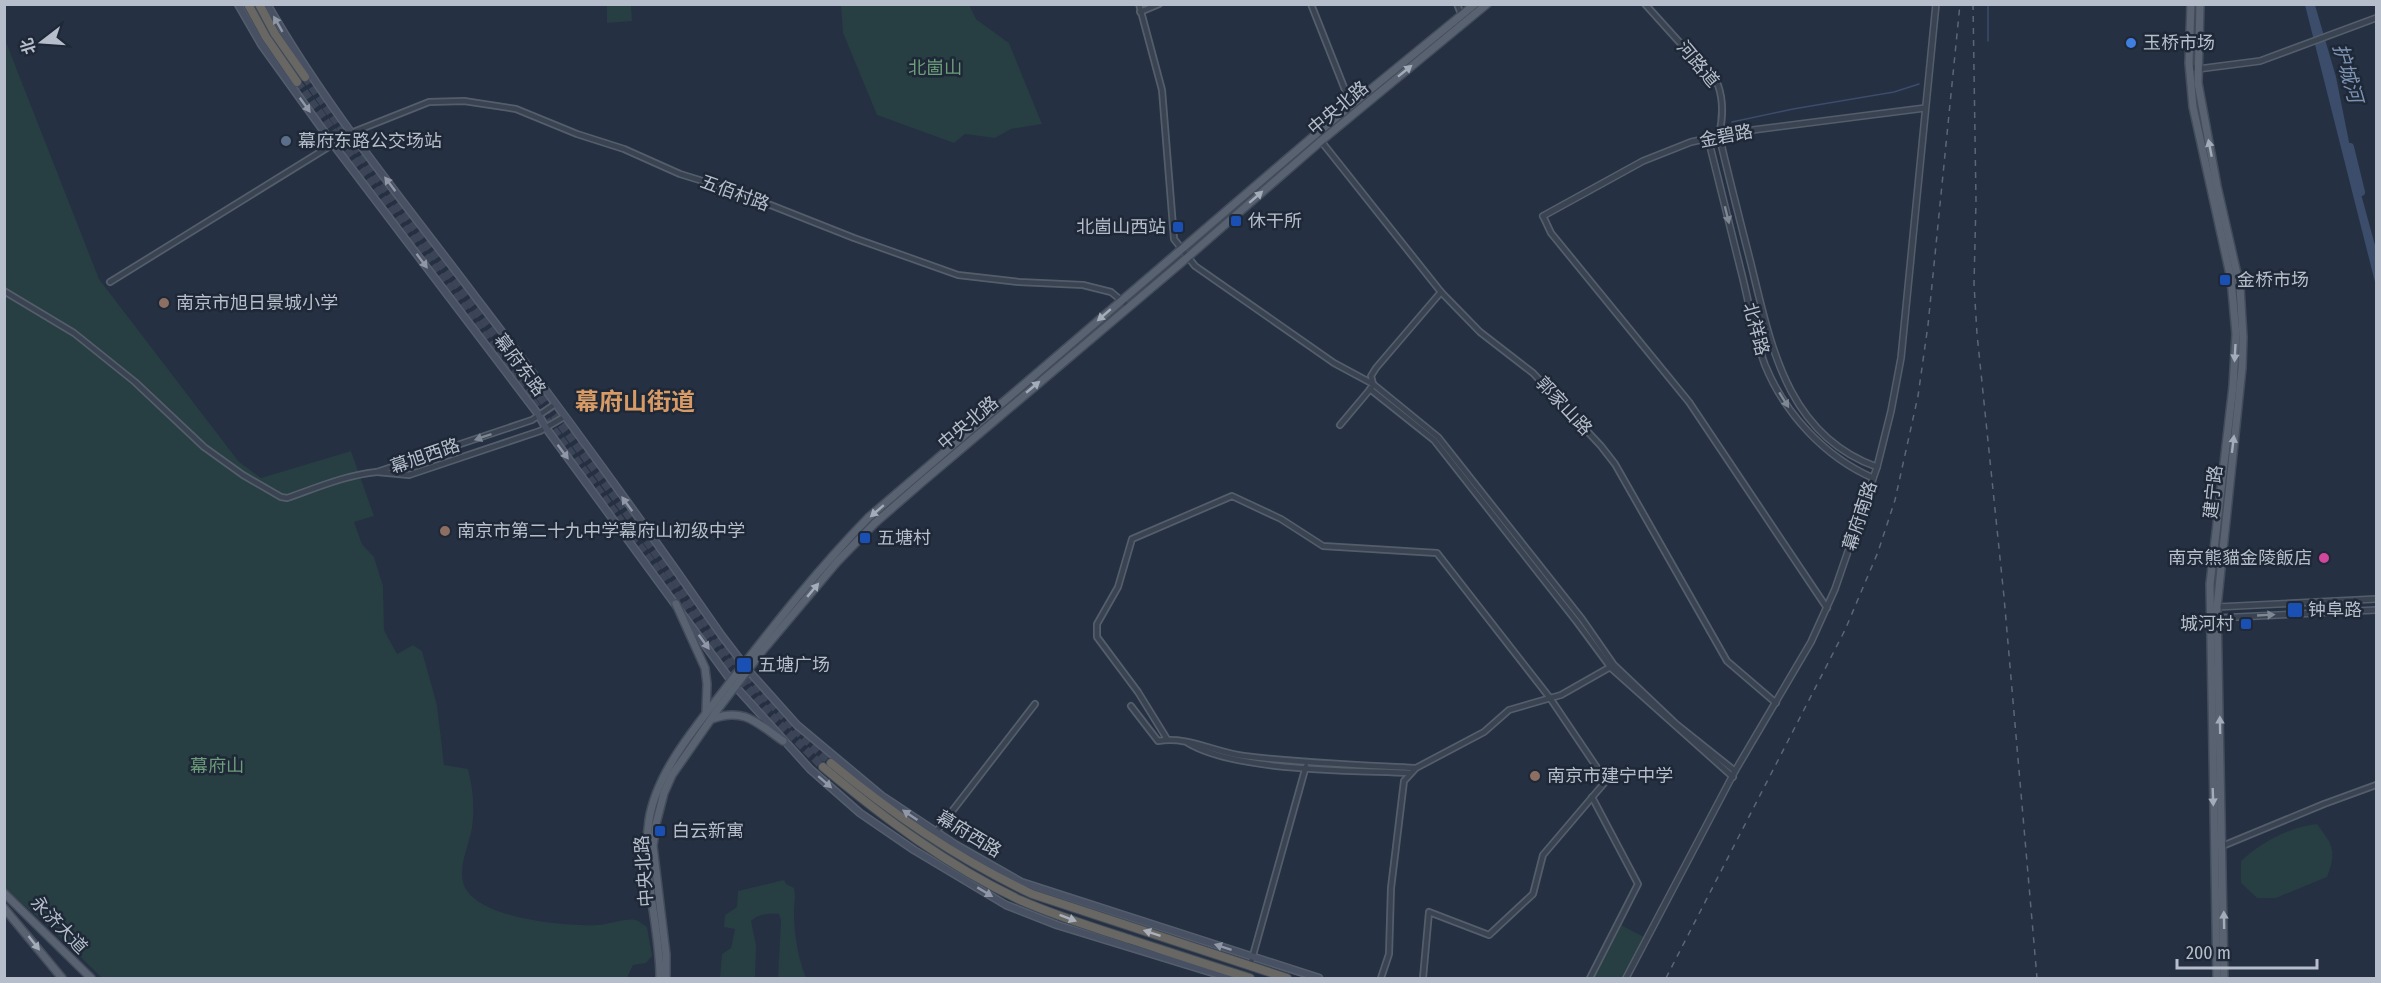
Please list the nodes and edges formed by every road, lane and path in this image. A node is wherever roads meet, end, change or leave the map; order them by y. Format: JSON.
{"nodes":[{"id":1,"x":238,"y":4,"type":"edge"},
{"id":2,"x":248,"y":4,"type":"edge"},
{"id":3,"x":259,"y":4,"type":"edge"},
{"id":4,"x":267,"y":4,"type":"edge"},
{"id":5,"x":1139,"y":4,"type":"edge"},
{"id":6,"x":1159,"y":4,"type":"edge"},
{"id":7,"x":1311,"y":4,"type":"edge"},
{"id":8,"x":1457,"y":4,"type":"edge"},
{"id":9,"x":1475,"y":4,"type":"edge"},
{"id":10,"x":1487,"y":4,"type":"edge"},
{"id":11,"x":1645,"y":4,"type":"edge"},
{"id":12,"x":1936,"y":4,"type":"edge"},
{"id":13,"x":2191,"y":4,"type":"edge"},
{"id":14,"x":2201,"y":4,"type":"edge"},
{"id":15,"x":1140,"y":12,"type":"junction"},
{"id":16,"x":1461,"y":14,"type":"junction"},
{"id":17,"x":2376,"y":18,"type":"edge"},
{"id":18,"x":2189,"y":66,"type":"junction"},
{"id":19,"x":2198,"y":69,"type":"junction"},
{"id":20,"x":305,"y":77,"type":"tunnel mouth"},
{"id":21,"x":297,"y":82,"type":"tunnel mouth"},
{"id":22,"x":1351,"y":105,"type":"junction"},
{"id":23,"x":1925,"y":108,"type":"junction"},
{"id":24,"x":351,"y":133,"type":"junction"},
{"id":25,"x":1316,"y":134,"type":"junction"},
{"id":26,"x":1719,"y":135,"type":"junction"},
{"id":27,"x":1708,"y":138,"type":"junction"},
{"id":28,"x":1321,"y":141,"type":"junction"},
{"id":29,"x":333,"y":144,"type":"junction"},
{"id":30,"x":1729,"y":177,"type":"junction"},
{"id":31,"x":1718,"y":179,"type":"junction"},
{"id":32,"x":1543,"y":216,"type":"joint"},
{"id":33,"x":1180,"y":249,"type":"junction"},
{"id":34,"x":1188,"y":257,"type":"junction"},
{"id":35,"x":110,"y":282,"type":"dead end"},
{"id":36,"x":4,"y":291,"type":"edge"},
{"id":37,"x":1441,"y":292,"type":"junction"},
{"id":38,"x":1122,"y":300,"type":"junction"},
{"id":39,"x":1128,"y":306,"type":"junction"},
{"id":40,"x":1371,"y":387,"type":"junction"},
{"id":41,"x":555,"y":404,"type":"junction"},
{"id":42,"x":538,"y":414,"type":"junction"},
{"id":43,"x":564,"y":417,"type":"junction"},
{"id":44,"x":1340,"y":425,"type":"dead end"},
{"id":45,"x":546,"y":428,"type":"junction"},
{"id":46,"x":1844,"y":450,"type":"junction"},
{"id":47,"x":1838,"y":458,"type":"junction"},
{"id":48,"x":1877,"y":467,"type":"junction"},
{"id":49,"x":377,"y":472,"type":"junction"},
{"id":50,"x":1873,"y":478,"type":"junction"},
{"id":51,"x":687,"y":585,"type":"joint"},
{"id":52,"x":2376,"y":599,"type":"edge"},
{"id":53,"x":676,"y":604,"type":"junction"},
{"id":54,"x":2217,"y":607,"type":"junction"},
{"id":55,"x":1827,"y":608,"type":"junction"},
{"id":56,"x":2376,"y":609,"type":"edge"},
{"id":57,"x":2209,"y":613,"type":"junction"},
{"id":58,"x":2217,"y":618,"type":"junction"},
{"id":59,"x":1614,"y":665,"type":"junction"},
{"id":60,"x":746,"y":667,"type":"junction"},
{"id":61,"x":734,"y":683,"type":"junction"},
{"id":62,"x":1550,"y":698,"type":"junction"},
{"id":63,"x":1776,"y":703,"type":"junction"},
{"id":64,"x":1035,"y":704,"type":"dead end"},
{"id":65,"x":1131,"y":706,"type":"dead end"},
{"id":66,"x":709,"y":716,"type":"junction"},
{"id":67,"x":1167,"y":739,"type":"junction"},
{"id":68,"x":1183,"y":740,"type":"junction"},
{"id":69,"x":783,"y":741,"type":"junction"},
{"id":70,"x":831,"y":763,"type":"tunnel mouth"},
{"id":71,"x":1307,"y":763,"type":"junction"},
{"id":72,"x":823,"y":767,"type":"tunnel mouth"},
{"id":73,"x":1416,"y":768,"type":"junction"},
{"id":74,"x":1411,"y":773,"type":"junction"},
{"id":75,"x":1734,"y":774,"type":"junction"},
{"id":76,"x":2376,"y":785,"type":"edge"},
{"id":77,"x":1592,"y":797,"type":"junction"},
{"id":78,"x":936,"y":832,"type":"junction"},
{"id":79,"x":2223,"y":845,"type":"junction"},
{"id":80,"x":2215,"y":849,"type":"junction"},
{"id":81,"x":4,"y":893,"type":"edge"},
{"id":82,"x":4,"y":908,"type":"edge"},
{"id":83,"x":1253,"y":957,"type":"junction"},
{"id":84,"x":1250,"y":966,"type":"junction"},
{"id":85,"x":62,"y":978,"type":"edge"},
{"id":86,"x":91,"y":978,"type":"edge"},
{"id":87,"x":660,"y":978,"type":"edge"},
{"id":88,"x":666,"y":978,"type":"edge"},
{"id":89,"x":1230,"y":978,"type":"edge"},
{"id":90,"x":1250,"y":978,"type":"edge"},
{"id":91,"x":1287,"y":978,"type":"edge"},
{"id":92,"x":1319,"y":978,"type":"edge"},
{"id":93,"x":1381,"y":978,"type":"edge"},
{"id":94,"x":1423,"y":978,"type":"edge"},
{"id":95,"x":1590,"y":978,"type":"edge"},
{"id":96,"x":1626,"y":978,"type":"edge"},
{"id":97,"x":2217,"y":978,"type":"edge"},
{"id":98,"x":2224,"y":978,"type":"edge"}],
"edges":[{"from":1,"to":29,"type":"main road","name":"幕府东路","one_way":true},
{"from":2,"to":21,"type":"highway"},
{"from":3,"to":20,"type":"highway"},
{"from":24,"to":4,"type":"main road","name":"幕府东路","one_way":true},
{"from":5,"to":15,"type":"street"},
{"from":6,"to":15,"type":"street"},
{"from":7,"to":22,"type":"street"},
{"from":8,"to":16,"type":"street"},
{"from":9,"to":16,"type":"main road","name":"中央北路"},
{"from":28,"to":10,"type":"main road","name":"中央北路","one_way":true},
{"from":11,"to":26,"type":"street","name":"河路道"},
{"from":12,"to":23,"type":"street","name":"幕府南路"},
{"from":13,"to":18,"type":"main road","name":"建宁路"},
{"from":14,"to":19,"type":"main road","name":"建宁路"},
{"from":15,"to":33,"type":"street"},
{"from":16,"to":22,"type":"main road","name":"中央北路"},
{"from":17,"to":19,"type":"street"},
{"from":18,"to":19,"type":"street"},
{"from":18,"to":57,"type":"main road","name":"建宁路","one_way":true},
{"from":54,"to":19,"type":"main road","name":"建宁路","one_way":true},
{"from":22,"to":25,"type":"main road","name":"中央北路"},
{"from":23,"to":26,"type":"street","name":"金碧路"},
{"from":23,"to":48,"type":"street","name":"幕府南路"},
{"from":24,"to":29,"type":"street","name":"五佰村路"},
{"from":24,"to":38,"type":"street","name":"五佰村路"},
{"from":41,"to":24,"type":"main road","name":"幕府东路","one_way":true},
{"from":25,"to":28,"type":"street","name":"郭家山路"},
{"from":25,"to":33,"type":"main road","name":"中央北路"},
{"from":26,"to":27,"type":"street","name":"金碧路"},
{"from":26,"to":30,"type":"street","name":"北祥路"},
{"from":27,"to":31,"type":"street","name":"北祥路"},
{"from":27,"to":32,"type":"street","name":"金碧路"},
{"from":34,"to":28,"type":"main road","name":"中央北路","one_way":true},
{"from":28,"to":37,"type":"street","name":"郭家山路"},
{"from":29,"to":35,"type":"street","name":"五佰村路"},
{"from":29,"to":42,"type":"main road","name":"幕府东路","one_way":true},
{"from":30,"to":31,"type":"street"},
{"from":30,"to":46,"type":"street","name":"北祥路"},
{"from":31,"to":47,"type":"street","name":"北祥路","one_way":true},
{"from":32,"to":55,"type":"street"},
{"from":33,"to":34,"type":"street"},
{"from":33,"to":38,"type":"main road","name":"中央北路"},
{"from":34,"to":39,"type":"main road","name":"中央北路"},
{"from":34,"to":40,"type":"street"},
{"from":36,"to":49,"type":"street"},
{"from":37,"to":40,"type":"street"},
{"from":37,"to":63,"type":"street","name":"郭家山路"},
{"from":38,"to":39,"type":"street"},
{"from":38,"to":60,"type":"main road","name":"中央北路","one_way":true},
{"from":60,"to":39,"type":"main road","name":"中央北路","one_way":true},
{"from":40,"to":44,"type":"street"},
{"from":40,"to":59,"type":"street"},
{"from":40,"to":75,"type":"street"},
{"from":41,"to":42,"type":"street","name":"幕旭西路"},
{"from":41,"to":43,"type":"main road","name":"幕府东路"},
{"from":42,"to":45,"type":"main road","name":"幕府东路"},
{"from":42,"to":49,"type":"street","name":"幕旭西路","one_way":true},
{"from":43,"to":45,"type":"street","name":"幕旭西路"},
{"from":51,"to":43,"type":"main road","name":"幕府东路","one_way":true},
{"from":45,"to":49,"type":"street","name":"幕旭西路"},
{"from":45,"to":53,"type":"main road","name":"幕府东路","one_way":true},
{"from":46,"to":47,"type":"street"},
{"from":46,"to":48,"type":"street","name":"北祥路"},
{"from":47,"to":50,"type":"street","name":"北祥路"},
{"from":48,"to":50,"type":"street","name":"幕府南路"},
{"from":50,"to":55,"type":"street","name":"幕府南路"},
{"from":51,"to":60,"type":"main road","name":"幕府西路"},
{"from":52,"to":54,"type":"street"},
{"from":53,"to":61,"type":"main road","name":"幕府东路","one_way":true},
{"from":53,"to":66,"type":"main road"},
{"from":54,"to":57,"type":"street"},
{"from":54,"to":58,"type":"main road","name":"建宁路"},
{"from":55,"to":63,"type":"street","name":"幕府南路"},
{"from":58,"to":56,"type":"street","one_way":true},
{"from":57,"to":58,"type":"street"},
{"from":57,"to":80,"type":"main road","name":"建宁路","one_way":true},
{"from":79,"to":58,"type":"main road","name":"建宁路","one_way":true},
{"from":59,"to":62,"type":"street"},
{"from":59,"to":75,"type":"street"},
{"from":60,"to":61,"type":"main road","name":"中央北路"},
{"from":78,"to":60,"type":"main road","name":"幕府西路","one_way":true},
{"from":61,"to":66,"type":"main road","name":"中央北路"},
{"from":61,"to":69,"type":"main road","name":"幕府东路"},
{"from":62,"to":67,"type":"street"},
{"from":62,"to":73,"type":"street"},
{"from":62,"to":77,"type":"street"},
{"from":63,"to":75,"type":"street","name":"幕府南路"},
{"from":64,"to":78,"type":"street"},
{"from":65,"to":67,"type":"street"},
{"from":66,"to":69,"type":"main road"},
{"from":66,"to":87,"type":"main road","name":"中央北路"},
{"from":66,"to":88,"type":"main road","name":"中央北路"},
{"from":67,"to":68,"type":"street"},
{"from":68,"to":71,"type":"street"},
{"from":68,"to":74,"type":"street"},
{"from":69,"to":89,"type":"main road","one_way":true},
{"from":84,"to":70,"type":"highway","name":"幕府西路","one_way":true},
{"from":71,"to":73,"type":"street"},
{"from":71,"to":83,"type":"street"},
{"from":72,"to":90,"type":"highway","name":"幕府西路","one_way":true},
{"from":73,"to":74,"type":"street"},
{"from":74,"to":93,"type":"street"},
{"from":75,"to":96,"type":"street","name":"幕府南路"},
{"from":76,"to":79,"type":"street"},
{"from":77,"to":94,"type":"street"},
{"from":77,"to":95,"type":"street"},
{"from":83,"to":78,"type":"main road","name":"幕府西路","one_way":true},
{"from":79,"to":80,"type":"street"},
{"from":98,"to":79,"type":"main road","name":"建宁路","one_way":true},
{"from":80,"to":97,"type":"main road","name":"建宁路"},
{"from":81,"to":86,"type":"main road","name":"永济大道"},
{"from":82,"to":85,"type":"main road","name":"永济大道","one_way":true},
{"from":83,"to":84,"type":"street"},
{"from":83,"to":92,"type":"main road","name":"幕府西路"},
{"from":84,"to":91,"type":"highway","name":"幕府西路"}]}
